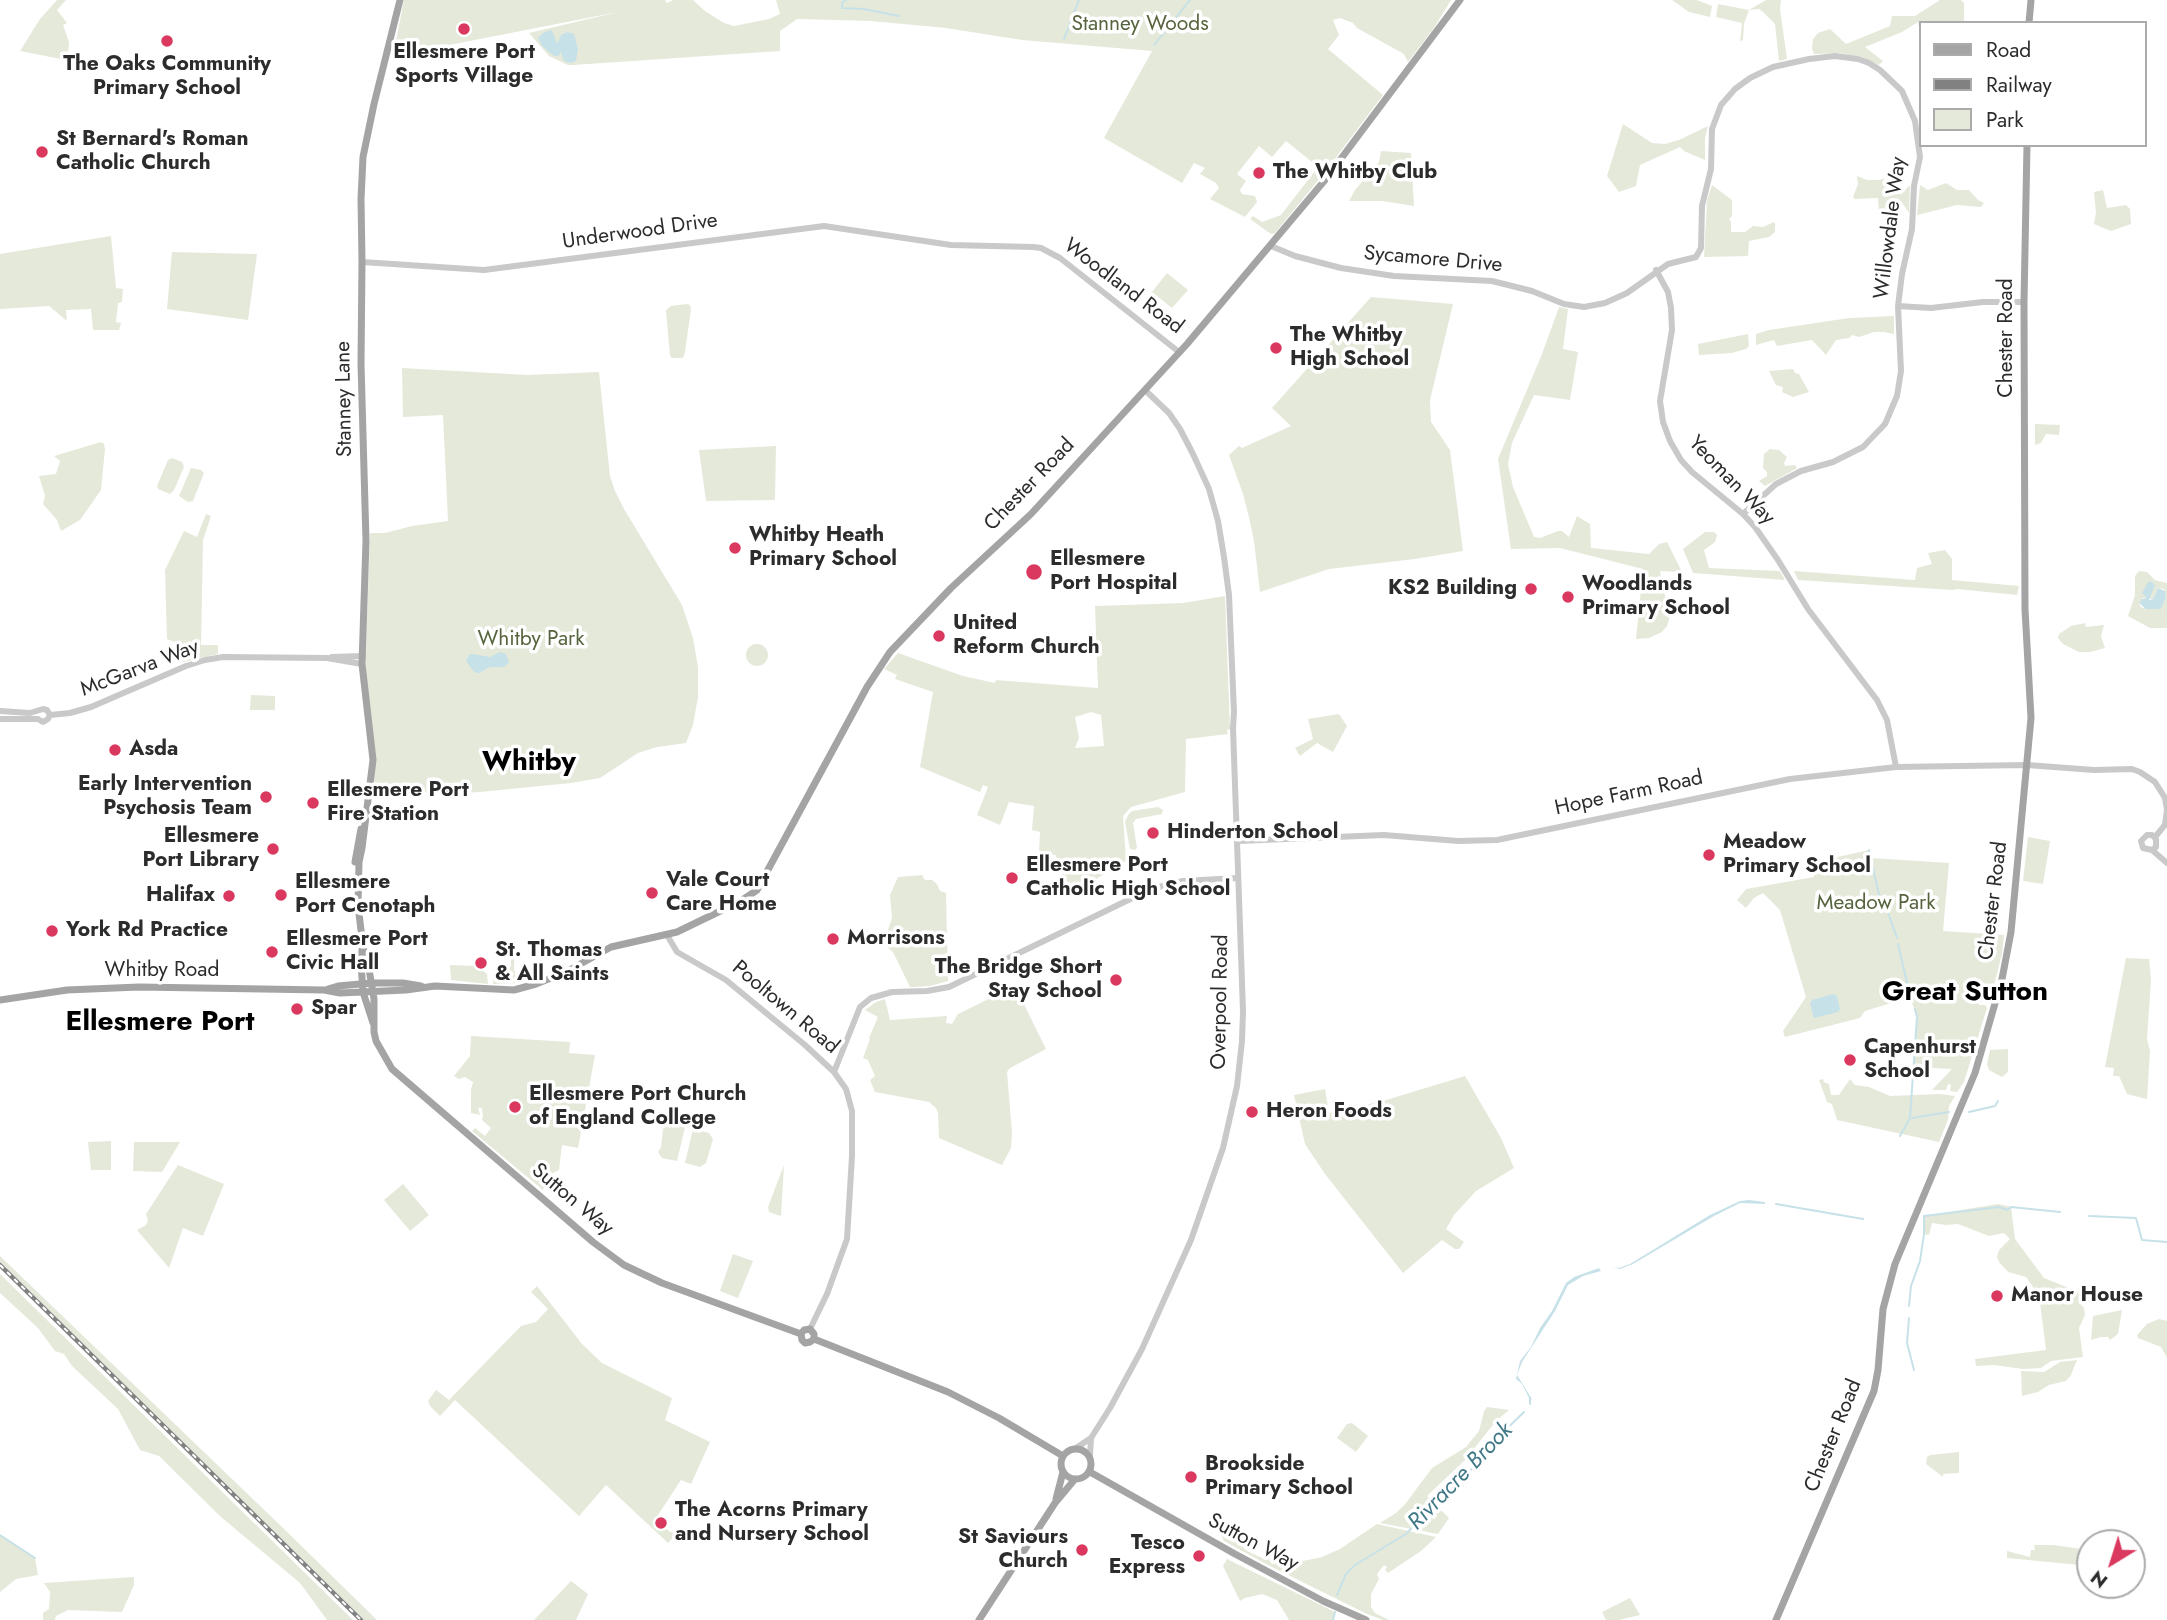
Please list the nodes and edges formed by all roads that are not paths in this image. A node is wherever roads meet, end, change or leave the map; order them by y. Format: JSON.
{"nodes":[{"id":1,"x":400,"y":0,"type":"edge"},
{"id":2,"x":1460,"y":0,"type":"edge"},
{"id":3,"x":2031,"y":0,"type":"edge"},
{"id":4,"x":2029,"y":21,"type":"edge"},
{"id":5,"x":1918,"y":140,"type":"edge"},
{"id":6,"x":1919,"y":147,"type":"edge"},
{"id":7,"x":2027,"y":147,"type":"edge"},
{"id":8,"x":920,"y":240,"type":"joint"},
{"id":9,"x":1271,"y":246,"type":"junction"},
{"id":10,"x":1702,"y":248,"type":"joint"},
{"id":11,"x":362,"y":262,"type":"junction"},
{"id":12,"x":1657,"y":270,"type":"junction"},
{"id":13,"x":2024,"y":302,"type":"junction"},
{"id":14,"x":1898,"y":306,"type":"junction"},
{"id":15,"x":1179,"y":352,"type":"junction"},
{"id":16,"x":1145,"y":390,"type":"junction"},
{"id":17,"x":1743,"y":514,"type":"junction"},
{"id":18,"x":363,"y":660,"type":"junction"},
{"id":19,"x":39,"y":710,"type":"junction"},
{"id":20,"x":0,"y":711,"type":"edge"},
{"id":21,"x":50,"y":715,"type":"junction"},
{"id":22,"x":0,"y":719,"type":"edge"},
{"id":23,"x":38,"y":719,"type":"junction"},
{"id":24,"x":2027,"y":765,"type":"junction"},
{"id":25,"x":1896,"y":767,"type":"junction"},
{"id":26,"x":369,"y":800,"type":"junction"},
{"id":27,"x":2155,"y":837,"type":"junction"},
{"id":28,"x":1238,"y":841,"type":"junction"},
{"id":29,"x":2152,"y":850,"type":"junction"},
{"id":30,"x":2167,"y":863,"type":"edge"},
{"id":31,"x":1238,"y":878,"type":"junction"},
{"id":32,"x":358,"y":906,"type":"junction"},
{"id":33,"x":667,"y":935,"type":"junction"},
{"id":34,"x":363,"y":947,"type":"junction"},
{"id":35,"x":611,"y":947,"type":"joint"},
{"id":36,"x":362,"y":988,"type":"junction"},
{"id":37,"x":372,"y":988,"type":"junction"},
{"id":38,"x":0,"y":1000,"type":"edge"},
{"id":39,"x":374,"y":1024,"type":"junction"},
{"id":40,"x":834,"y":1072,"type":"junction"},
{"id":41,"x":810,"y":1329,"type":"junction"},
{"id":42,"x":801,"y":1334,"type":"junction"},
{"id":43,"x":814,"y":1339,"type":"junction"},
{"id":44,"x":1091,"y":1437,"type":"junction"},
{"id":45,"x":1076,"y":1448,"type":"junction"},
{"id":46,"x":1063,"y":1456,"type":"junction"},
{"id":47,"x":1090,"y":1456,"type":"junction"},
{"id":48,"x":1063,"y":1472,"type":"junction"},
{"id":49,"x":1090,"y":1472,"type":"junction"},
{"id":50,"x":1074,"y":1479,"type":"junction"},
{"id":51,"x":1055,"y":1503,"type":"junction"},
{"id":52,"x":979,"y":1620,"type":"edge"},
{"id":53,"x":1366,"y":1620,"type":"edge"},
{"id":54,"x":1776,"y":1620,"type":"edge"}],
"edges":[{"from":1,"to":11,"type":"main road","name":"Stanney Lane"},
{"from":2,"to":9,"type":"main road","name":"Chester Road"},
{"from":3,"to":4,"type":"main road"},
{"from":5,"to":10,"type":"street","name":"Willowdale Way"},
{"from":6,"to":14,"type":"street","name":"Willowdale Way"},
{"from":7,"to":13,"type":"main road","name":"Chester Road"},
{"from":8,"to":11,"type":"street","name":"Underwood Drive"},
{"from":8,"to":15,"type":"street","name":"Woodland Road"},
{"from":9,"to":12,"type":"street","name":"Sycamore Drive"},
{"from":9,"to":15,"type":"main road","name":"Chester Road"},
{"from":10,"to":12,"type":"street","name":"Sycamore Drive"},
{"from":11,"to":18,"type":"main road","name":"Stanney Lane"},
{"from":12,"to":17,"type":"street","name":"Yeoman Way"},
{"from":13,"to":14,"type":"street"},
{"from":13,"to":24,"type":"main road","name":"Chester Road"},
{"from":14,"to":17,"type":"street","name":"Willowdale Way"},
{"from":15,"to":16,"type":"main road","name":"Chester Road"},
{"from":16,"to":28,"type":"street","name":"Overpool Road"},
{"from":16,"to":33,"type":"main road","name":"Chester Road"},
{"from":17,"to":25,"type":"street","name":"Yeoman Way"},
{"from":18,"to":21,"type":"street","name":"McGarva Way"},
{"from":18,"to":26,"type":"main road","name":"Stanney Lane"},
{"from":19,"to":20,"type":"street"},
{"from":19,"to":21,"type":"street"},
{"from":19,"to":23,"type":"street"},
{"from":21,"to":23,"type":"street"},
{"from":22,"to":23,"type":"street"},
{"from":24,"to":25,"type":"street","name":"Hope Farm Road"},
{"from":24,"to":27,"type":"street","name":"Hope Farm Road"},
{"from":24,"to":54,"type":"main road","name":"Chester Road"},
{"from":25,"to":28,"type":"street","name":"Hope Farm Road"},
{"from":26,"to":32,"type":"main road","name":"Stanney Lane"},
{"from":26,"to":32,"type":"main road","name":"Stanney Lane"},
{"from":27,"to":29,"type":"street"},
{"from":27,"to":29,"type":"street"},
{"from":28,"to":31,"type":"street","name":"Overpool Road"},
{"from":29,"to":30,"type":"street"},
{"from":31,"to":40,"type":"street"},
{"from":31,"to":44,"type":"street","name":"Overpool Road"},
{"from":32,"to":34,"type":"main road","name":"Stanney Lane"},
{"from":33,"to":35,"type":"main road","name":"Chester Road"},
{"from":33,"to":40,"type":"street","name":"Pooltown Road"},
{"from":34,"to":36,"type":"main road","name":"Stanney Lane"},
{"from":34,"to":37,"type":"main road","name":"Stanney Lane"},
{"from":35,"to":37,"type":"main road","name":"Whitby Road"},
{"from":36,"to":37,"type":"main road","name":"Whitby Road"},
{"from":36,"to":38,"type":"main road","name":"Whitby Road"},
{"from":36,"to":39,"type":"main road","name":"Sutton Way"},
{"from":37,"to":39,"type":"main road","name":"Sutton Way"},
{"from":39,"to":42,"type":"main road","name":"Sutton Way"},
{"from":40,"to":41,"type":"street","name":"Pooltown Road"},
{"from":41,"to":42,"type":"main road"},
{"from":41,"to":43,"type":"main road"},
{"from":42,"to":43,"type":"main road"},
{"from":43,"to":46,"type":"main road"},
{"from":44,"to":45,"type":"street","name":"Overpool Road"},
{"from":44,"to":47,"type":"street"},
{"from":45,"to":46,"type":"main road"},
{"from":45,"to":47,"type":"main road"},
{"from":46,"to":48,"type":"main road"},
{"from":47,"to":49,"type":"main road"},
{"from":48,"to":50,"type":"main road"},
{"from":48,"to":51,"type":"main road"},
{"from":49,"to":50,"type":"main road"},
{"from":49,"to":53,"type":"main road","name":"Sutton Way"},
{"from":50,"to":51,"type":"main road"},
{"from":51,"to":52,"type":"main road"}]}
